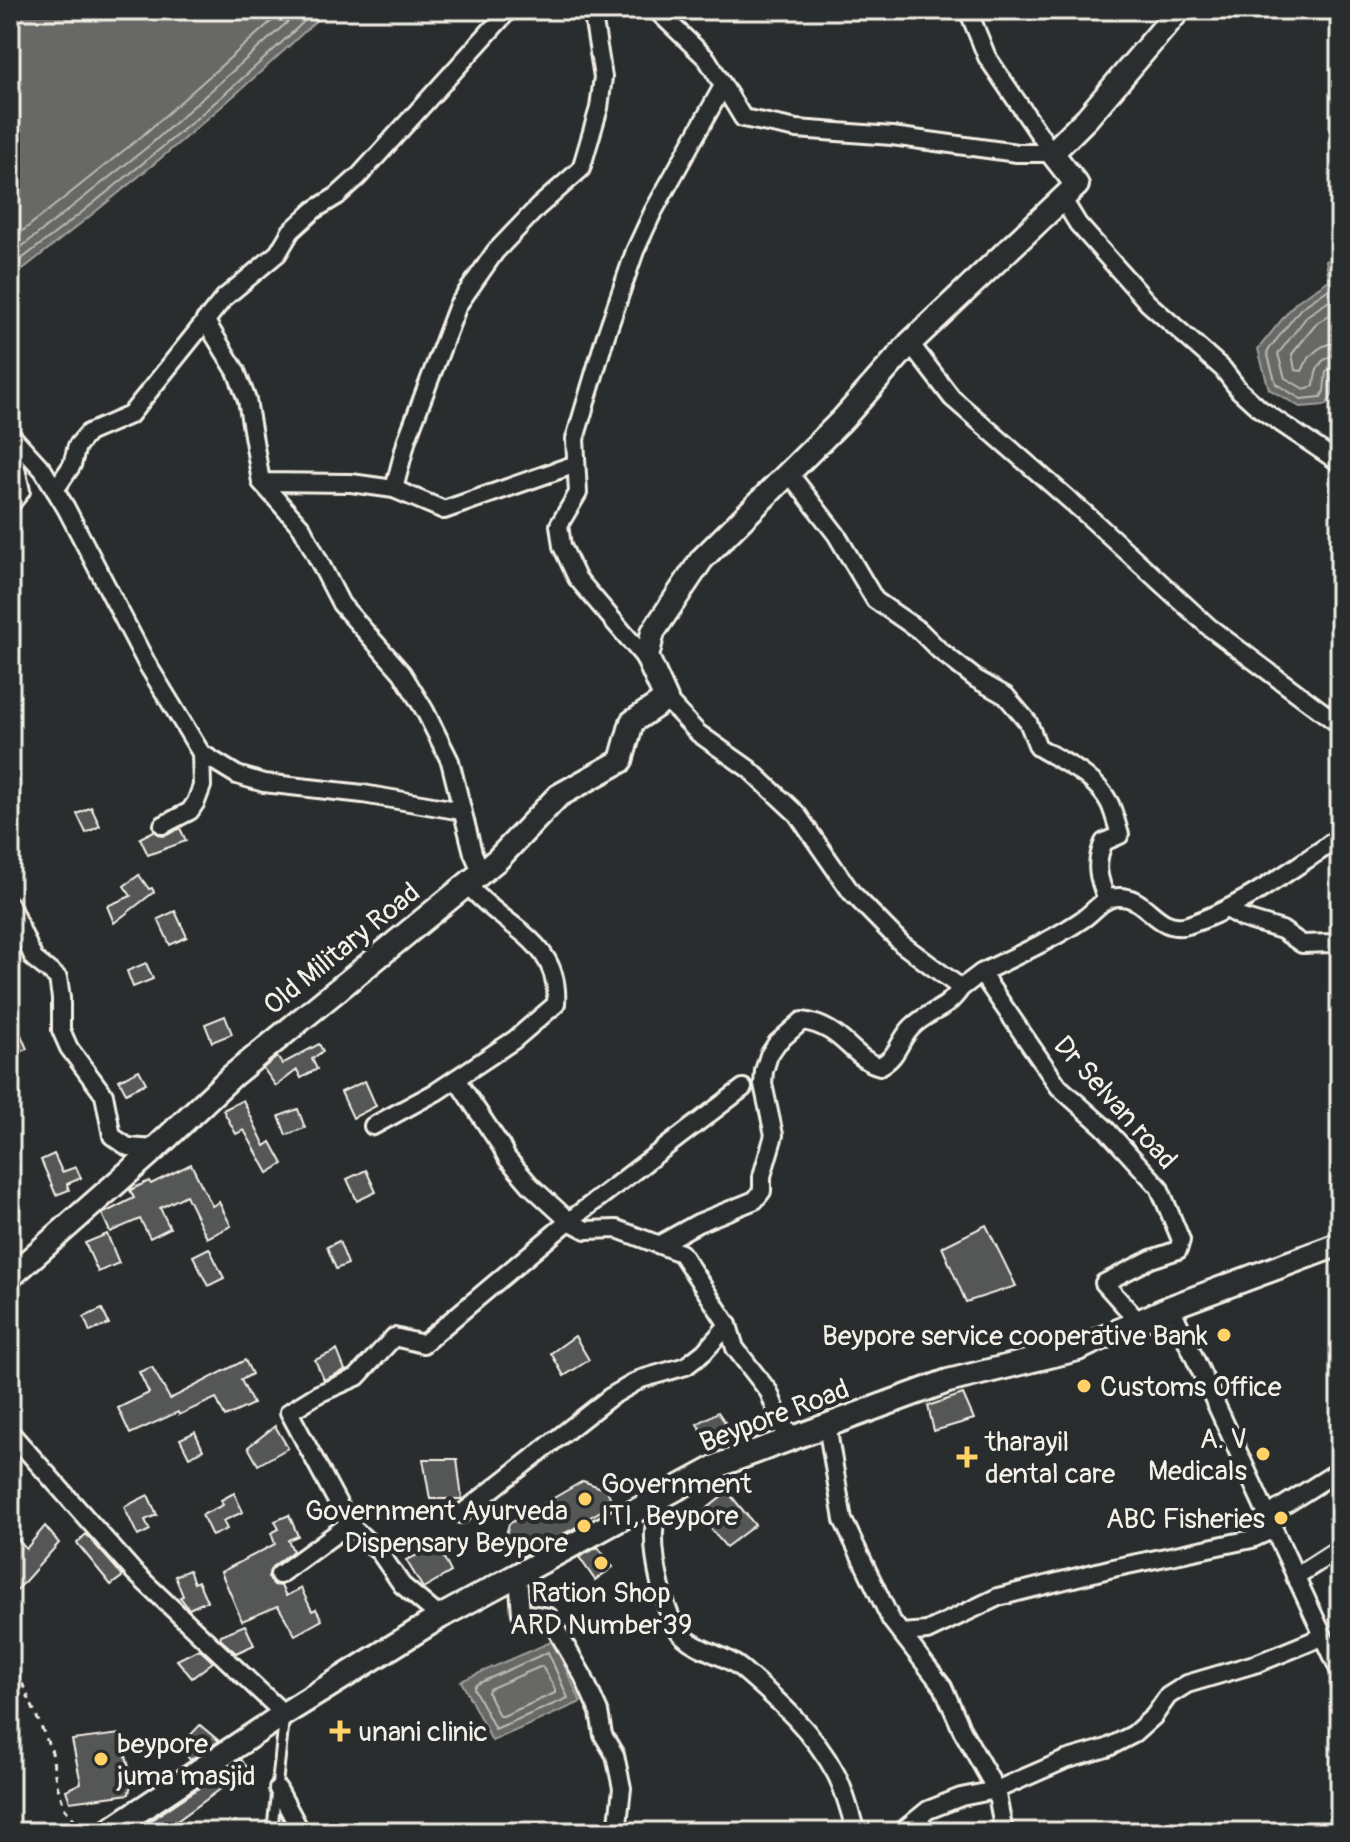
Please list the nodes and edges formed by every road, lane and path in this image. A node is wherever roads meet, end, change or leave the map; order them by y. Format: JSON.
{"nodes":[{"id":1,"x":509,"y":10,"type":"edge"},
{"id":2,"x":592,"y":10,"type":"edge"},
{"id":3,"x":656,"y":10,"type":"edge"},
{"id":4,"x":968,"y":10,"type":"edge"},
{"id":5,"x":1179,"y":10,"type":"edge"},
{"id":6,"x":723,"y":86,"type":"junction"},
{"id":7,"x":1052,"y":153,"type":"junction"},
{"id":8,"x":1062,"y":198,"type":"junction"},
{"id":9,"x":205,"y":320,"type":"junction"},
{"id":10,"x":910,"y":343,"type":"junction"},
{"id":11,"x":10,"y":434,"type":"edge"},
{"id":12,"x":10,"y":441,"type":"edge"},
{"id":13,"x":1340,"y":463,"type":"edge"},
{"id":14,"x":576,"y":464,"type":"junction"},
{"id":15,"x":789,"y":473,"type":"junction"},
{"id":16,"x":261,"y":482,"type":"junction"},
{"id":17,"x":394,"y":489,"type":"junction"},
{"id":18,"x":55,"y":490,"type":"junction"},
{"id":19,"x":10,"y":505,"type":"edge"},
{"id":20,"x":649,"y":661,"type":"junction"},
{"id":21,"x":666,"y":699,"type":"junction"},
{"id":22,"x":1340,"y":725,"type":"edge"},
{"id":23,"x":201,"y":753,"type":"junction"},
{"id":24,"x":462,"y":811,"type":"junction"},
{"id":25,"x":163,"y":825,"type":"dead end"},
{"id":26,"x":1340,"y":837,"type":"edge"},
{"id":27,"x":475,"y":879,"type":"junction"},
{"id":28,"x":1107,"y":900,"type":"junction"},
{"id":29,"x":10,"y":905,"type":"edge"},
{"id":30,"x":1227,"y":909,"type":"junction"},
{"id":31,"x":1340,"y":939,"type":"edge"},
{"id":32,"x":981,"y":973,"type":"junction"},
{"id":33,"x":961,"y":988,"type":"junction"},
{"id":34,"x":456,"y":1079,"type":"junction"},
{"id":35,"x":743,"y":1088,"type":"dead end"},
{"id":36,"x":373,"y":1126,"type":"dead end"},
{"id":37,"x":155,"y":1149,"type":"junction"},
{"id":38,"x":569,"y":1221,"type":"junction"},
{"id":39,"x":660,"y":1244,"type":"junction"},
{"id":40,"x":1340,"y":1244,"type":"edge"},
{"id":41,"x":10,"y":1277,"type":"edge"},
{"id":42,"x":1171,"y":1307,"type":"junction"},
{"id":43,"x":1138,"y":1321,"type":"junction"},
{"id":44,"x":728,"y":1325,"type":"junction"},
{"id":45,"x":824,"y":1426,"type":"junction"},
{"id":46,"x":10,"y":1432,"type":"edge"},
{"id":47,"x":1340,"y":1470,"type":"edge"},
{"id":48,"x":664,"y":1495,"type":"junction"},
{"id":49,"x":461,"y":1514,"type":"dead end"},
{"id":50,"x":1270,"y":1522,"type":"junction"},
{"id":51,"x":349,"y":1524,"type":"junction"},
{"id":52,"x":1340,"y":1548,"type":"edge"},
{"id":53,"x":279,"y":1575,"type":"dead end"},
{"id":54,"x":518,"y":1576,"type":"junction"},
{"id":55,"x":1295,"y":1577,"type":"junction"},
{"id":56,"x":440,"y":1617,"type":"junction"},
{"id":57,"x":901,"y":1633,"type":"junction"},
{"id":58,"x":1322,"y":1637,"type":"junction"},
{"id":59,"x":10,"y":1663,"type":"edge"},
{"id":60,"x":1338,"y":1664,"type":"edge"},
{"id":61,"x":284,"y":1714,"type":"junction"},
{"id":62,"x":278,"y":1789,"type":"junction"},
{"id":63,"x":996,"y":1790,"type":"junction"},
{"id":64,"x":85,"y":1832,"type":"edge"},
{"id":65,"x":107,"y":1832,"type":"edge"},
{"id":66,"x":272,"y":1832,"type":"edge"},
{"id":67,"x":301,"y":1832,"type":"edge"},
{"id":68,"x":617,"y":1832,"type":"edge"},
{"id":69,"x":856,"y":1832,"type":"edge"},
{"id":70,"x":901,"y":1832,"type":"edge"},
{"id":71,"x":1004,"y":1832,"type":"edge"}],
"edges":[{"from":1,"to":9,"type":"street"},
{"from":2,"to":17,"type":"street"},
{"from":3,"to":6,"type":"street"},
{"from":4,"to":7,"type":"street"},
{"from":5,"to":7,"type":"main road"},
{"from":6,"to":7,"type":"street"},
{"from":6,"to":14,"type":"street"},
{"from":7,"to":8,"type":"main road"},
{"from":8,"to":10,"type":"main road"},
{"from":8,"to":13,"type":"street"},
{"from":9,"to":16,"type":"street"},
{"from":9,"to":18,"type":"street"},
{"from":10,"to":15,"type":"main road"},
{"from":10,"to":22,"type":"street"},
{"from":11,"to":18,"type":"street"},
{"from":12,"to":19,"type":"street"},
{"from":14,"to":17,"type":"street"},
{"from":14,"to":20,"type":"street"},
{"from":15,"to":20,"type":"main road"},
{"from":15,"to":28,"type":"street"},
{"from":16,"to":17,"type":"street"},
{"from":16,"to":24,"type":"street"},
{"from":18,"to":23,"type":"street"},
{"from":20,"to":21,"type":"main road"},
{"from":21,"to":27,"type":"main road","name":"Old Military Road"},
{"from":21,"to":33,"type":"street"},
{"from":23,"to":24,"type":"street"},
{"from":23,"to":25,"type":"street"},
{"from":24,"to":27,"type":"street"},
{"from":26,"to":30,"type":"street"},
{"from":27,"to":34,"type":"street"},
{"from":27,"to":37,"type":"main road","name":"Old Military Road"},
{"from":28,"to":30,"type":"street"},
{"from":28,"to":32,"type":"street"},
{"from":29,"to":37,"type":"street"},
{"from":30,"to":31,"type":"street"},
{"from":32,"to":33,"type":"street"},
{"from":32,"to":43,"type":"street","name":"Dr Selvan road"},
{"from":33,"to":39,"type":"street"},
{"from":34,"to":36,"type":"street"},
{"from":34,"to":38,"type":"street"},
{"from":35,"to":38,"type":"street"},
{"from":37,"to":41,"type":"main road","name":"Old Military Road"},
{"from":38,"to":39,"type":"street"},
{"from":38,"to":51,"type":"street"},
{"from":39,"to":44,"type":"street"},
{"from":40,"to":42,"type":"main road","name":"Beypore Road"},
{"from":42,"to":43,"type":"main road","name":"Beypore Road"},
{"from":42,"to":50,"type":"street"},
{"from":43,"to":45,"type":"main road","name":"Beypore Road"},
{"from":44,"to":45,"type":"street"},
{"from":44,"to":49,"type":"street"},
{"from":45,"to":48,"type":"main road","name":"Beypore Road"},
{"from":45,"to":57,"type":"street"},
{"from":46,"to":61,"type":"street"},
{"from":47,"to":50,"type":"street"},
{"from":48,"to":54,"type":"main road","name":"Beypore Road"},
{"from":48,"to":69,"type":"street"},
{"from":50,"to":55,"type":"street"},
{"from":50,"to":57,"type":"street"},
{"from":51,"to":53,"type":"street"},
{"from":51,"to":56,"type":"street"},
{"from":52,"to":55,"type":"street"},
{"from":54,"to":56,"type":"main road","name":"Beypore Road"},
{"from":54,"to":68,"type":"street"},
{"from":55,"to":58,"type":"street"},
{"from":56,"to":61,"type":"main road","name":"Beypore Road"},
{"from":57,"to":63,"type":"street"},
{"from":58,"to":60,"type":"street"},
{"from":58,"to":63,"type":"street"},
{"from":59,"to":64,"type":"path"},
{"from":61,"to":62,"type":"lane"},
{"from":61,"to":65,"type":"main road","name":"Beypore Road"},
{"from":62,"to":66,"type":"lane"},
{"from":62,"to":67,"type":"street"},
{"from":63,"to":70,"type":"street"},
{"from":63,"to":71,"type":"street"}]}
